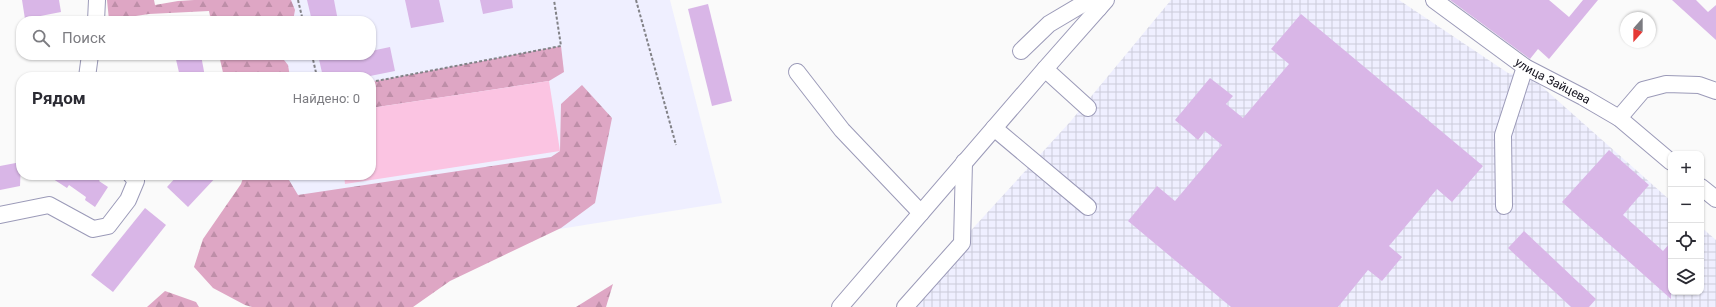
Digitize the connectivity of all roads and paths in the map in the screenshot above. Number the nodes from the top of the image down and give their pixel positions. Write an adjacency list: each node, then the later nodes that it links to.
1 (97, 0): 7 (street)
2 (298, 0): 8 (path)
3 (554, 0): 17 (path)
4 (636, 0): 22 (path)
5 (1434, 0): 12 (street, улица Зайцева)
6 (1102, 4): 9 (street); 13 (street)
7 (96, 16)
8 (302, 16)
9 (1020, 51)
10 (89, 60): 14 (street)
11 (313, 60): 15 (path)
12 (1525, 67): 20 (street, улица Зайцева); 28 (street)
13 (1045, 69): 19 (street); 21 (street)
14 (88, 72)
15 (316, 72)
16 (797, 72): 30 (street)
17 (376, 81)
18 (1716, 91): 20 (street)
19 (1088, 108)
20 (1619, 118): 23 (street, улица Зайцева)
21 (994, 128): 24 (street); 29 (street)
22 (676, 145)
23 (1668, 159)
24 (964, 162): 30 (street); 33 (street)
25 (135, 180): 31 (street)
26 (1704, 189): 27 (street)
27 (1716, 199)
28 (1504, 206)
29 (1088, 207)
30 (921, 213): 32 (street)
31 (0, 215)
32 (840, 307)
33 (905, 307)

